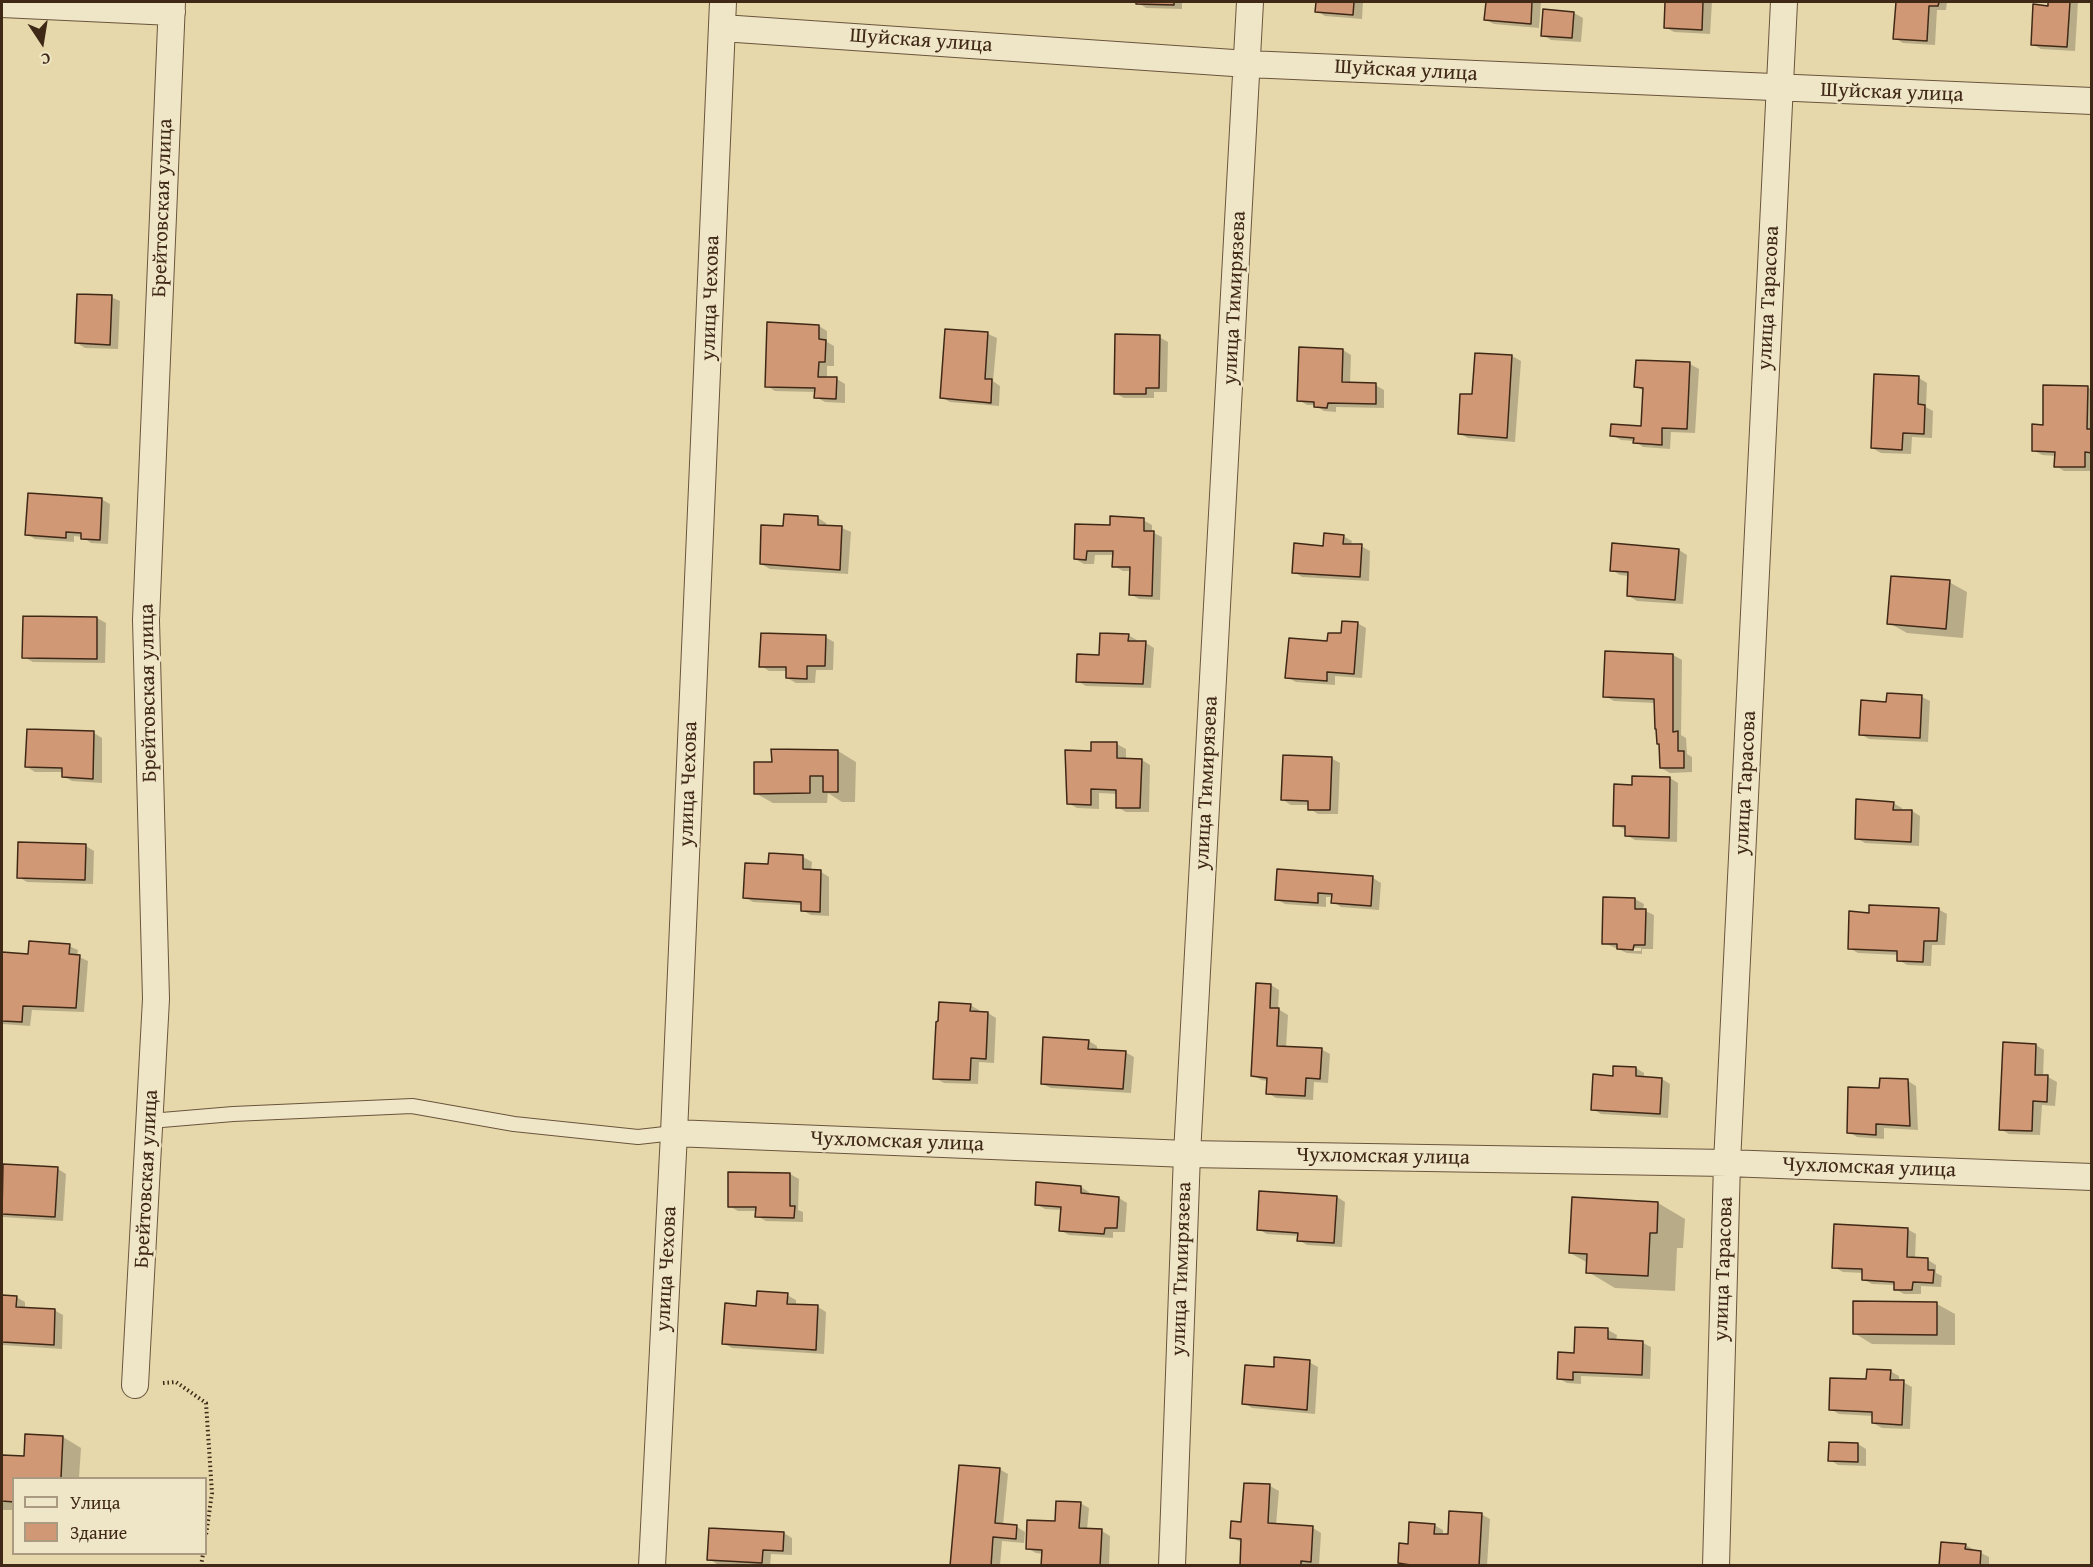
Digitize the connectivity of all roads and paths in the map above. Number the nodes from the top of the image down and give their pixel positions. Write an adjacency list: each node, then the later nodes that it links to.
1 (723, 2): 6 (street, улица Чехова)
2 (1250, 2): 7 (street, улица Тимирязева)
3 (1784, 2): 8 (street, улица Тарасова)
4 (2, 4): 5 (street)
5 (172, 7): 10 (street, Брейтовская улица)
6 (722, 28): 7 (street, Шуйская улица); 11 (street, улица Чехова)
7 (1248, 64): 8 (street, Шуйская улица); 12 (street, улица Тимирязева)
8 (1780, 88): 9 (street, Шуйская улица); 13 (street, улица Тарасова)
9 (2091, 101)
10 (150, 1121): 11 (lane); 15 (street, Брейтовская улица)
11 (674, 1132): 12 (street, Чухломская улица); 17 (street, улица Чехова)
12 (1186, 1154): 13 (street, Чухломская улица); 18 (street, улица Тимирязева)
13 (1727, 1162): 14 (street, Чухломская улица); 19 (street, улица Тарасова)
14 (2091, 1177)
15 (135, 1385): 16 (path)
16 (207, 1528)
17 (652, 1566)
18 (1172, 1566)
19 (1716, 1566)

